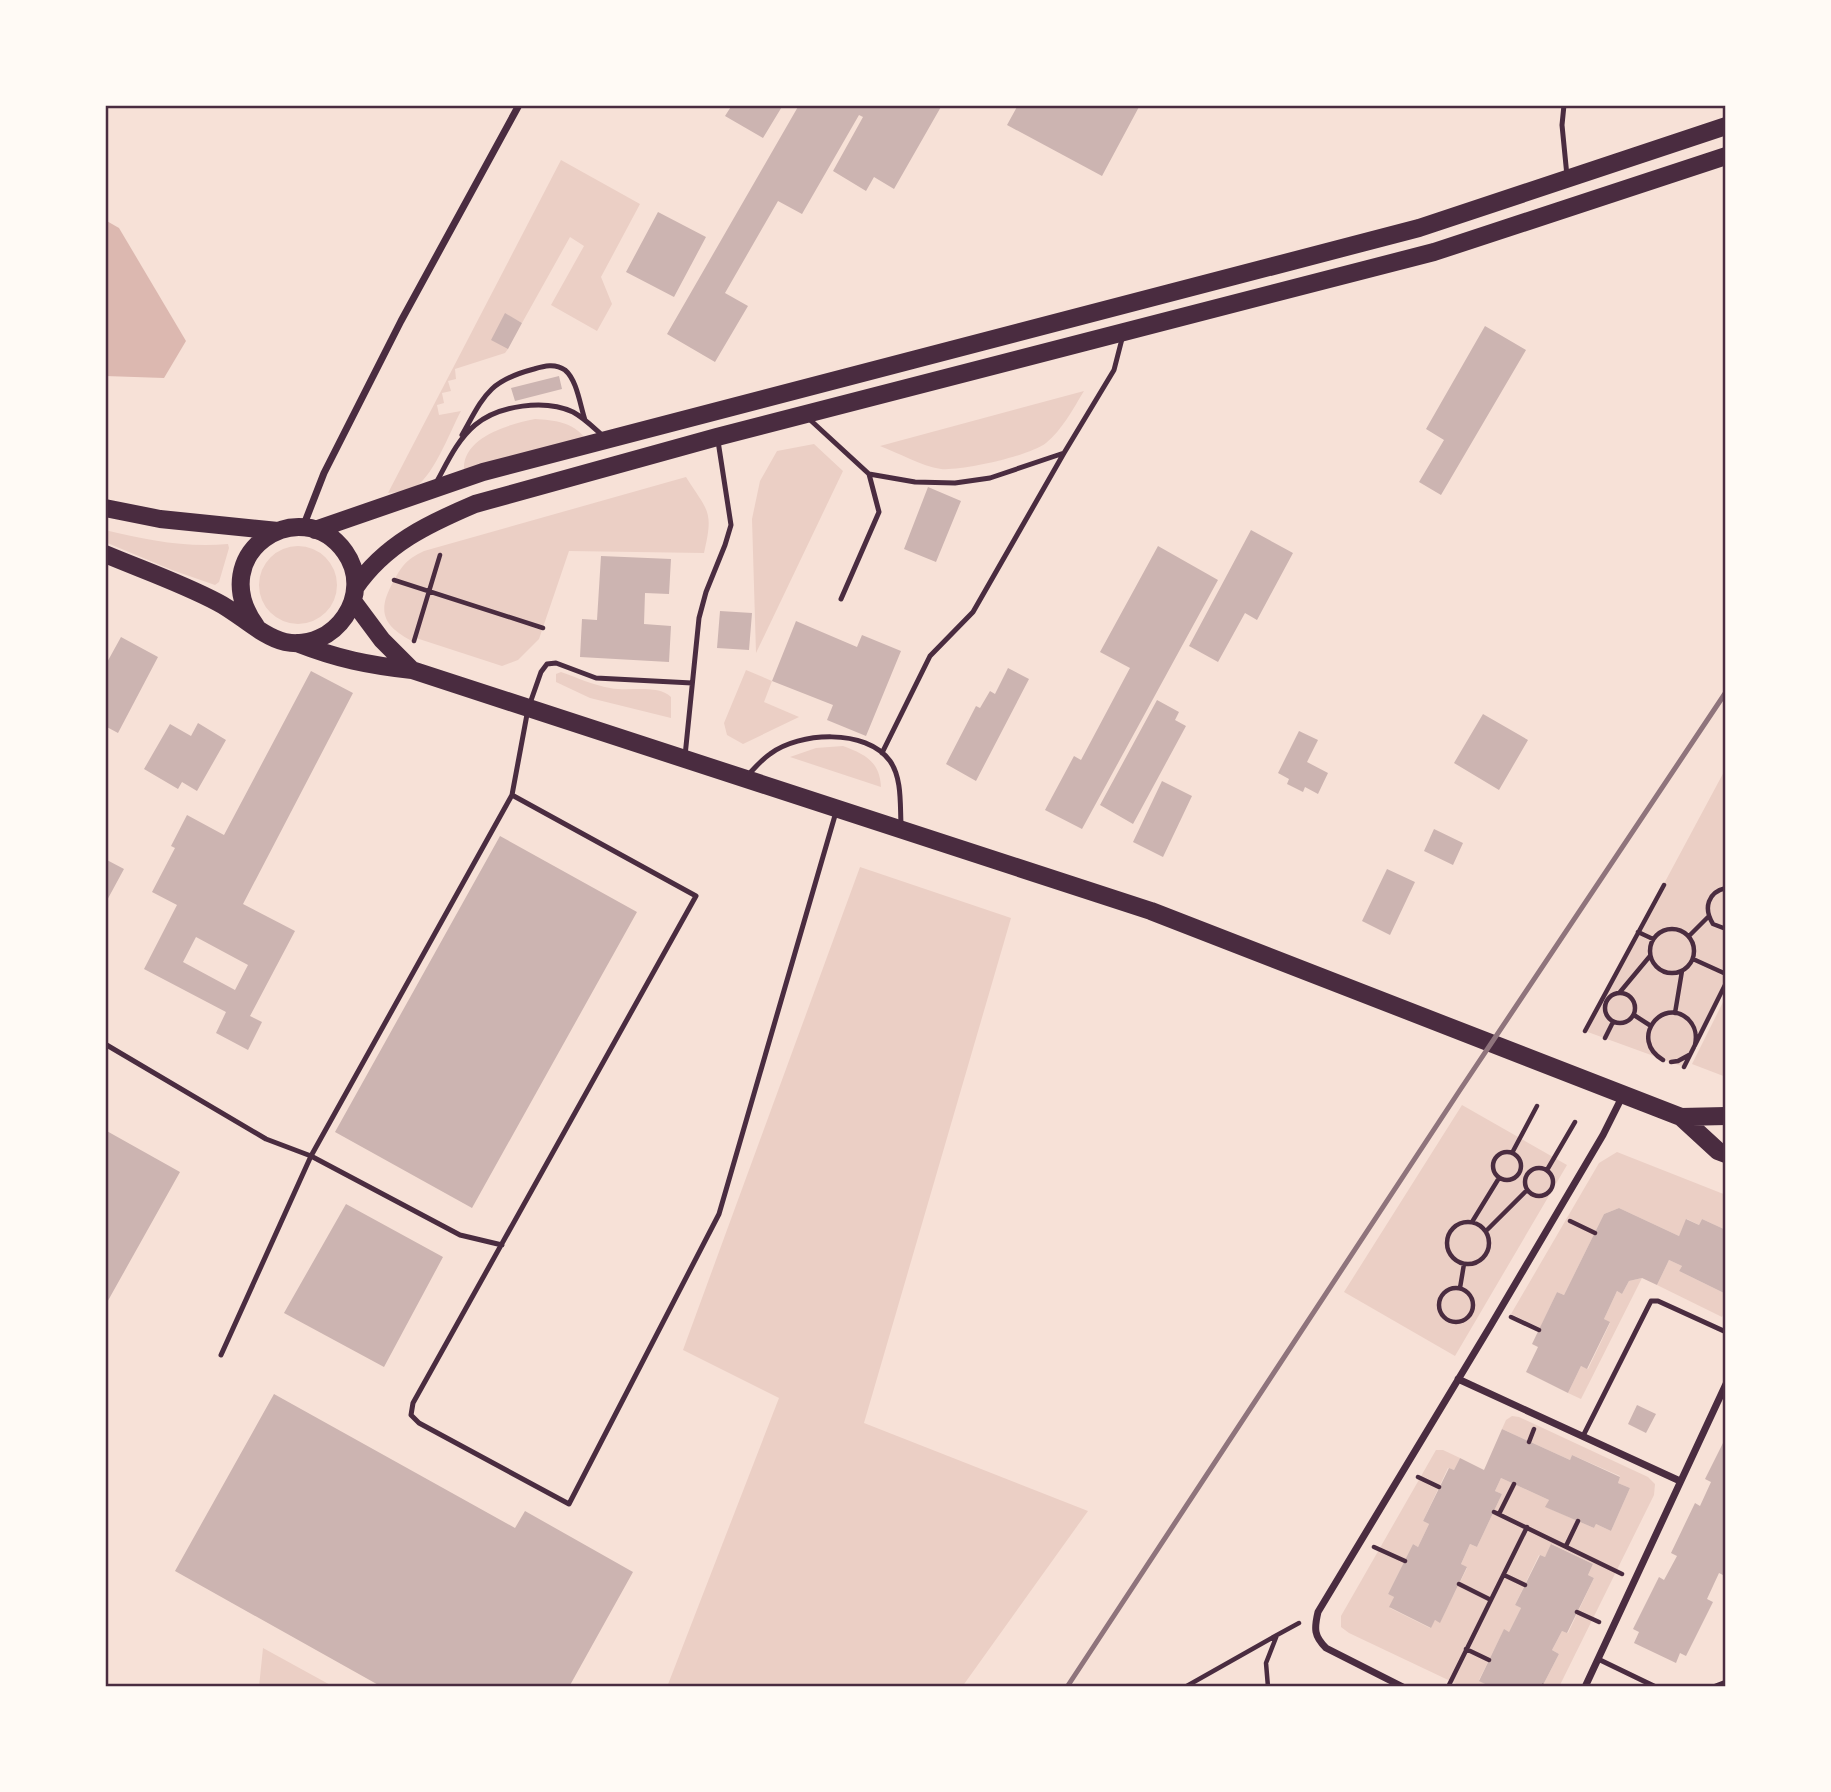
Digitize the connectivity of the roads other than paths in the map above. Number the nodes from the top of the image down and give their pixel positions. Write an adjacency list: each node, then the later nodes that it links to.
1 (519, 105): 16 (street)
2 (1564, 105): 5 (lane)
3 (1726, 126): 5 (main road)
4 (1726, 156): 6 (main road)
5 (1567, 179): 10 (main road)
6 (1123, 334): 7 (main road); 12 (lane)
7 (805, 414): 9 (main road); 13 (lane)
8 (585, 420): 10 (lane); 11 (lane); 11 (lane)
9 (717, 437): 19 (main road); 24 (lane)
10 (607, 440): 14 (main road)
11 (457, 445): 14 (lane)
12 (1065, 453): 13 (lane); 26 (lane)
13 (869, 474): 20 (lane)
14 (434, 488): 16 (main road)
15 (105, 508): 17 (main road)
16 (309, 529): 17 (main road); 19 (main road)
17 (278, 531): 21 (main road)
18 (105, 554): 21 (main road)
19 (354, 594): 22 (main road); 23 (main road)
20 (841, 599)
21 (256, 626): 22 (main road)
22 (297, 643): 23 (main road)
23 (412, 670): 25 (main road)
24 (692, 683): 25 (lane); 27 (lane)
25 (528, 709): 27 (main road); 29 (lane)
26 (883, 753): 28 (lane); 31 (lane)
27 (685, 759): 28 (main road)
28 (745, 778): 30 (main road)
29 (512, 795): 37 (lane); 38 (lane)
30 (837, 808): 31 (main road); 38 (lane)
31 (901, 831): 33 (main road)
32 (105, 1044): 37 (lane)
33 (1623, 1095): 35 (main road); 41 (street)
34 (1726, 1116): 35 (main road)
35 (1681, 1117): 36 (main road)
36 (1726, 1154)
37 (311, 1156): 38 (lane); 40 (lane)
38 (502, 1245)
39 (1726, 1332): 43 (lane)
40 (221, 1355)
41 (1458, 1379): 43 (street); 47 (street)
42 (1726, 1384): 44 (street)
43 (1583, 1436): 44 (street)
44 (1680, 1481): 45 (street)
45 (1598, 1659): 48 (street); 49 (lane)
46 (1726, 1682): 50 (lane)
47 (1403, 1687)
48 (1585, 1687)
49 (1656, 1687)
50 (1713, 1687)

